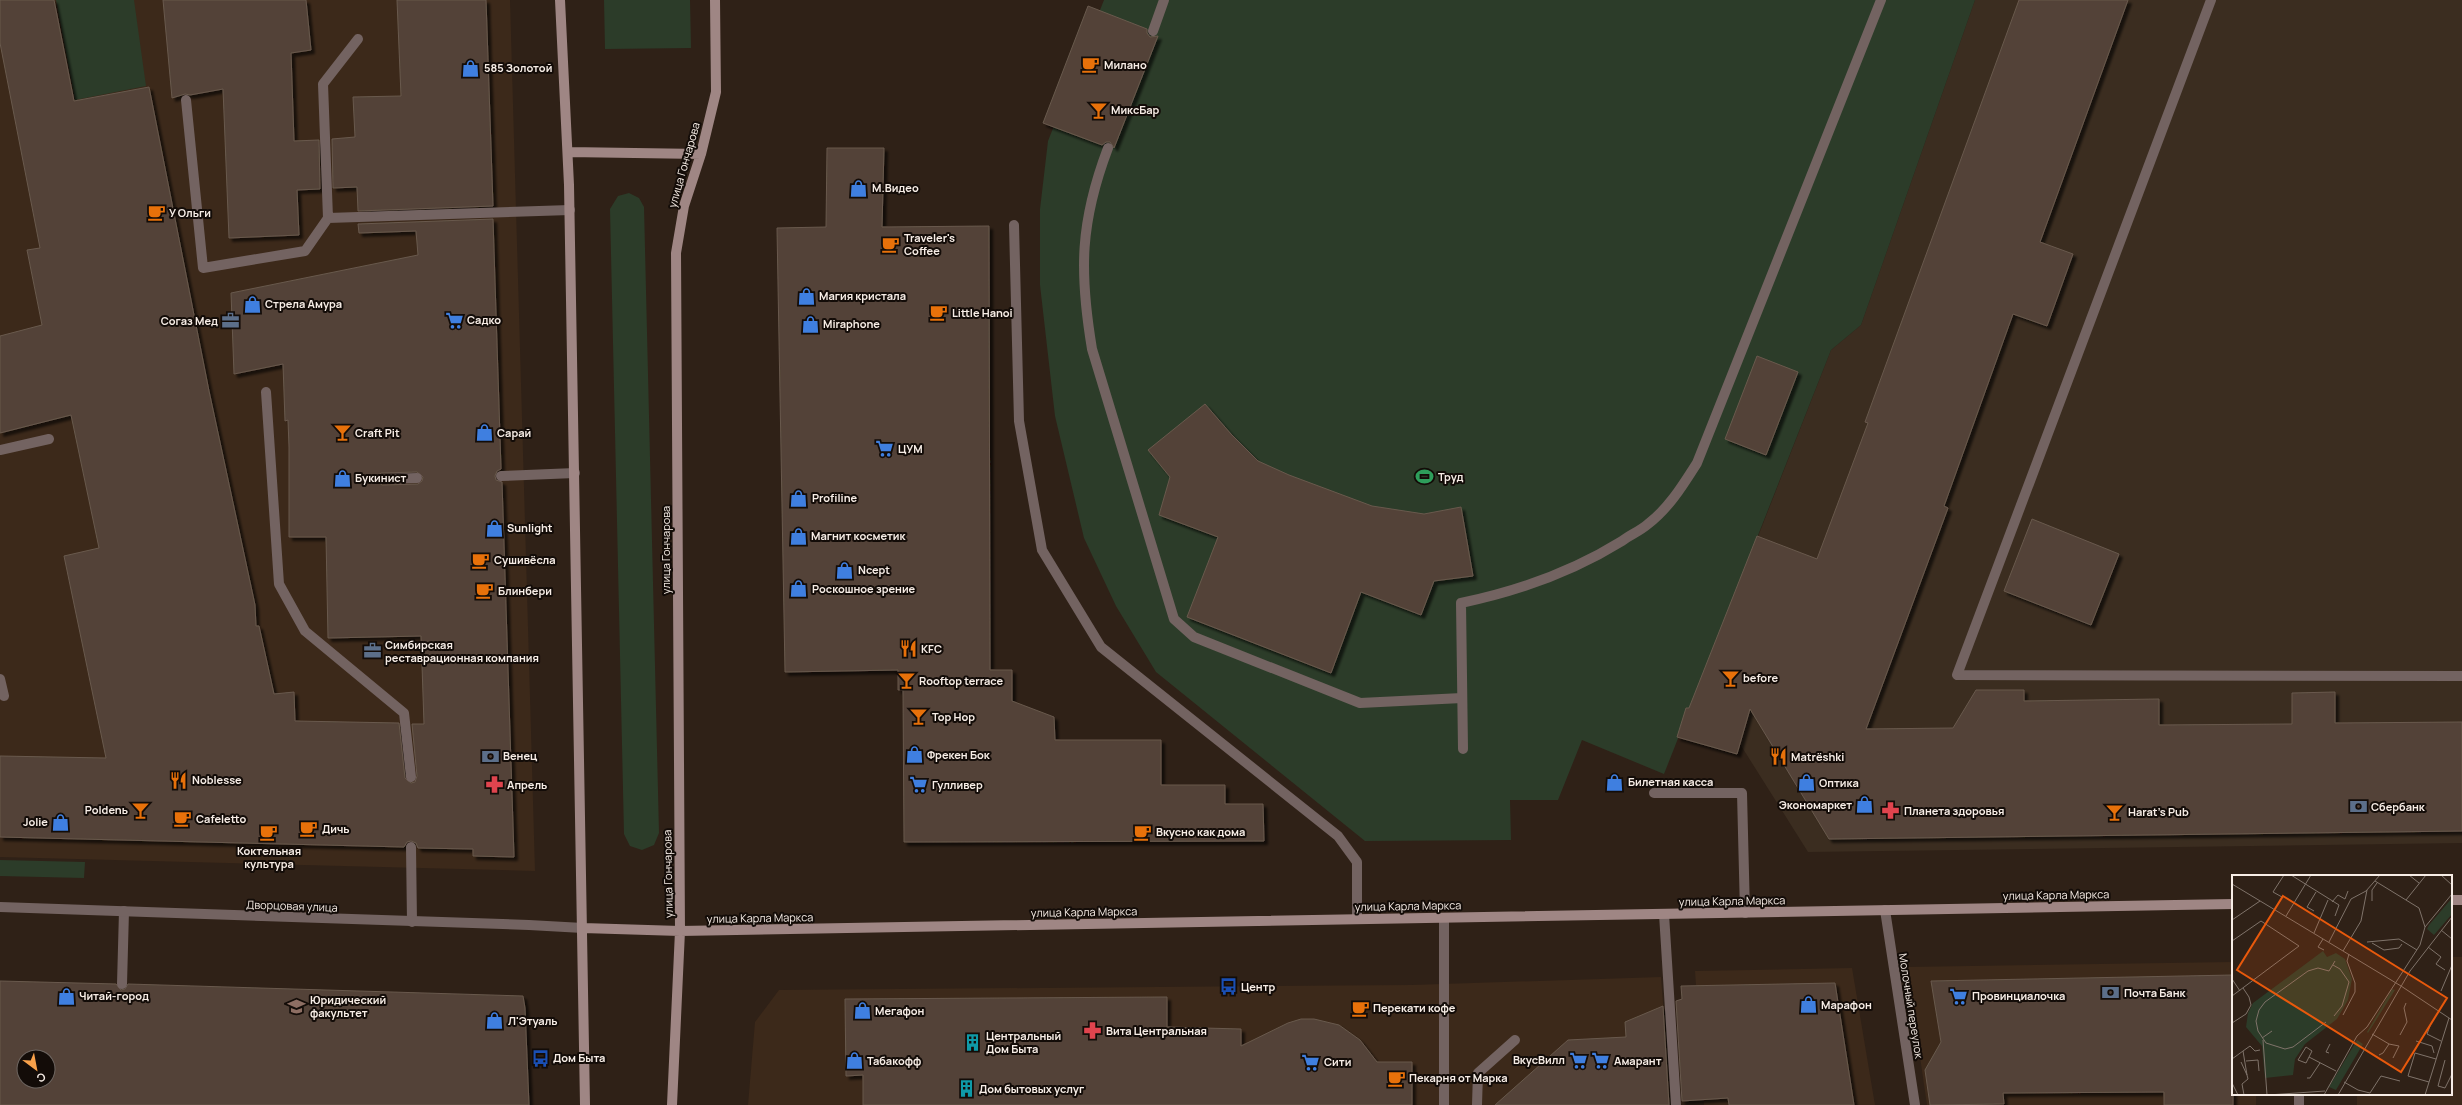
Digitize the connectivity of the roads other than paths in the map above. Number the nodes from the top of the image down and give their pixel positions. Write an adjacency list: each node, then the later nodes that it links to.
1 (560, 0): 10 (main road)
2 (715, 0): 11 (main road, улица Гончарова)
3 (1164, 0): 6 (street)
4 (1882, 0): 25 (street)
5 (2211, 0): 22 (street)
6 (1152, 31)
7 (358, 39): 13 (street)
8 (186, 100): 13 (street)
9 (1108, 148): 25 (street)
10 (568, 152): 11 (main road); 12 (main road)
11 (701, 154): 40 (main road, улица Гончарова)
12 (570, 210): 13 (street); 18 (main road)
13 (328, 218)
14 (1014, 225): 37 (street)
15 (266, 392): 27 (street)
16 (49, 439): 17 (street)
17 (0, 450)
18 (575, 473): 19 (street); 39 (main road)
19 (502, 476)
20 (417, 478): 21 (street)
21 (382, 479)
22 (2462, 676)
23 (0, 679): 24 (street)
24 (4, 696)
25 (1462, 698): 26 (street)
26 (1463, 749)
27 (411, 776)
28 (1654, 792): 34 (street)
29 (411, 848): 38 (street)
30 (2232, 904): 32 (main road, улица Карла Маркса)
31 (0, 907): 33 (street, Дворцовая улица)
32 (1884, 910): 34 (main road, улица Карла Маркса); 48 (street, Молочный переулок)
33 (124, 911): 38 (street, Дворцовая улица); 41 (street)
34 (1745, 912): 35 (main road, улица Карла Маркса)
35 (1664, 914): 36 (main road, улица Карла Маркса); 47 (street)
36 (1444, 918): 37 (main road, улица Карла Маркса); 45 (street)
37 (1357, 919): 40 (main road, улица Карла Маркса)
38 (412, 922): 39 (street, Дворцовая улица)
39 (583, 928): 40 (main road, улица Карла Маркса); 43 (main road)
40 (680, 931): 44 (main road, улица Гончарова)
41 (122, 984)
42 (1515, 1040): 46 (street)
43 (585, 1105)
44 (672, 1105)
45 (1444, 1105)
46 (1477, 1105)
47 (1676, 1105)
48 (1914, 1105)

